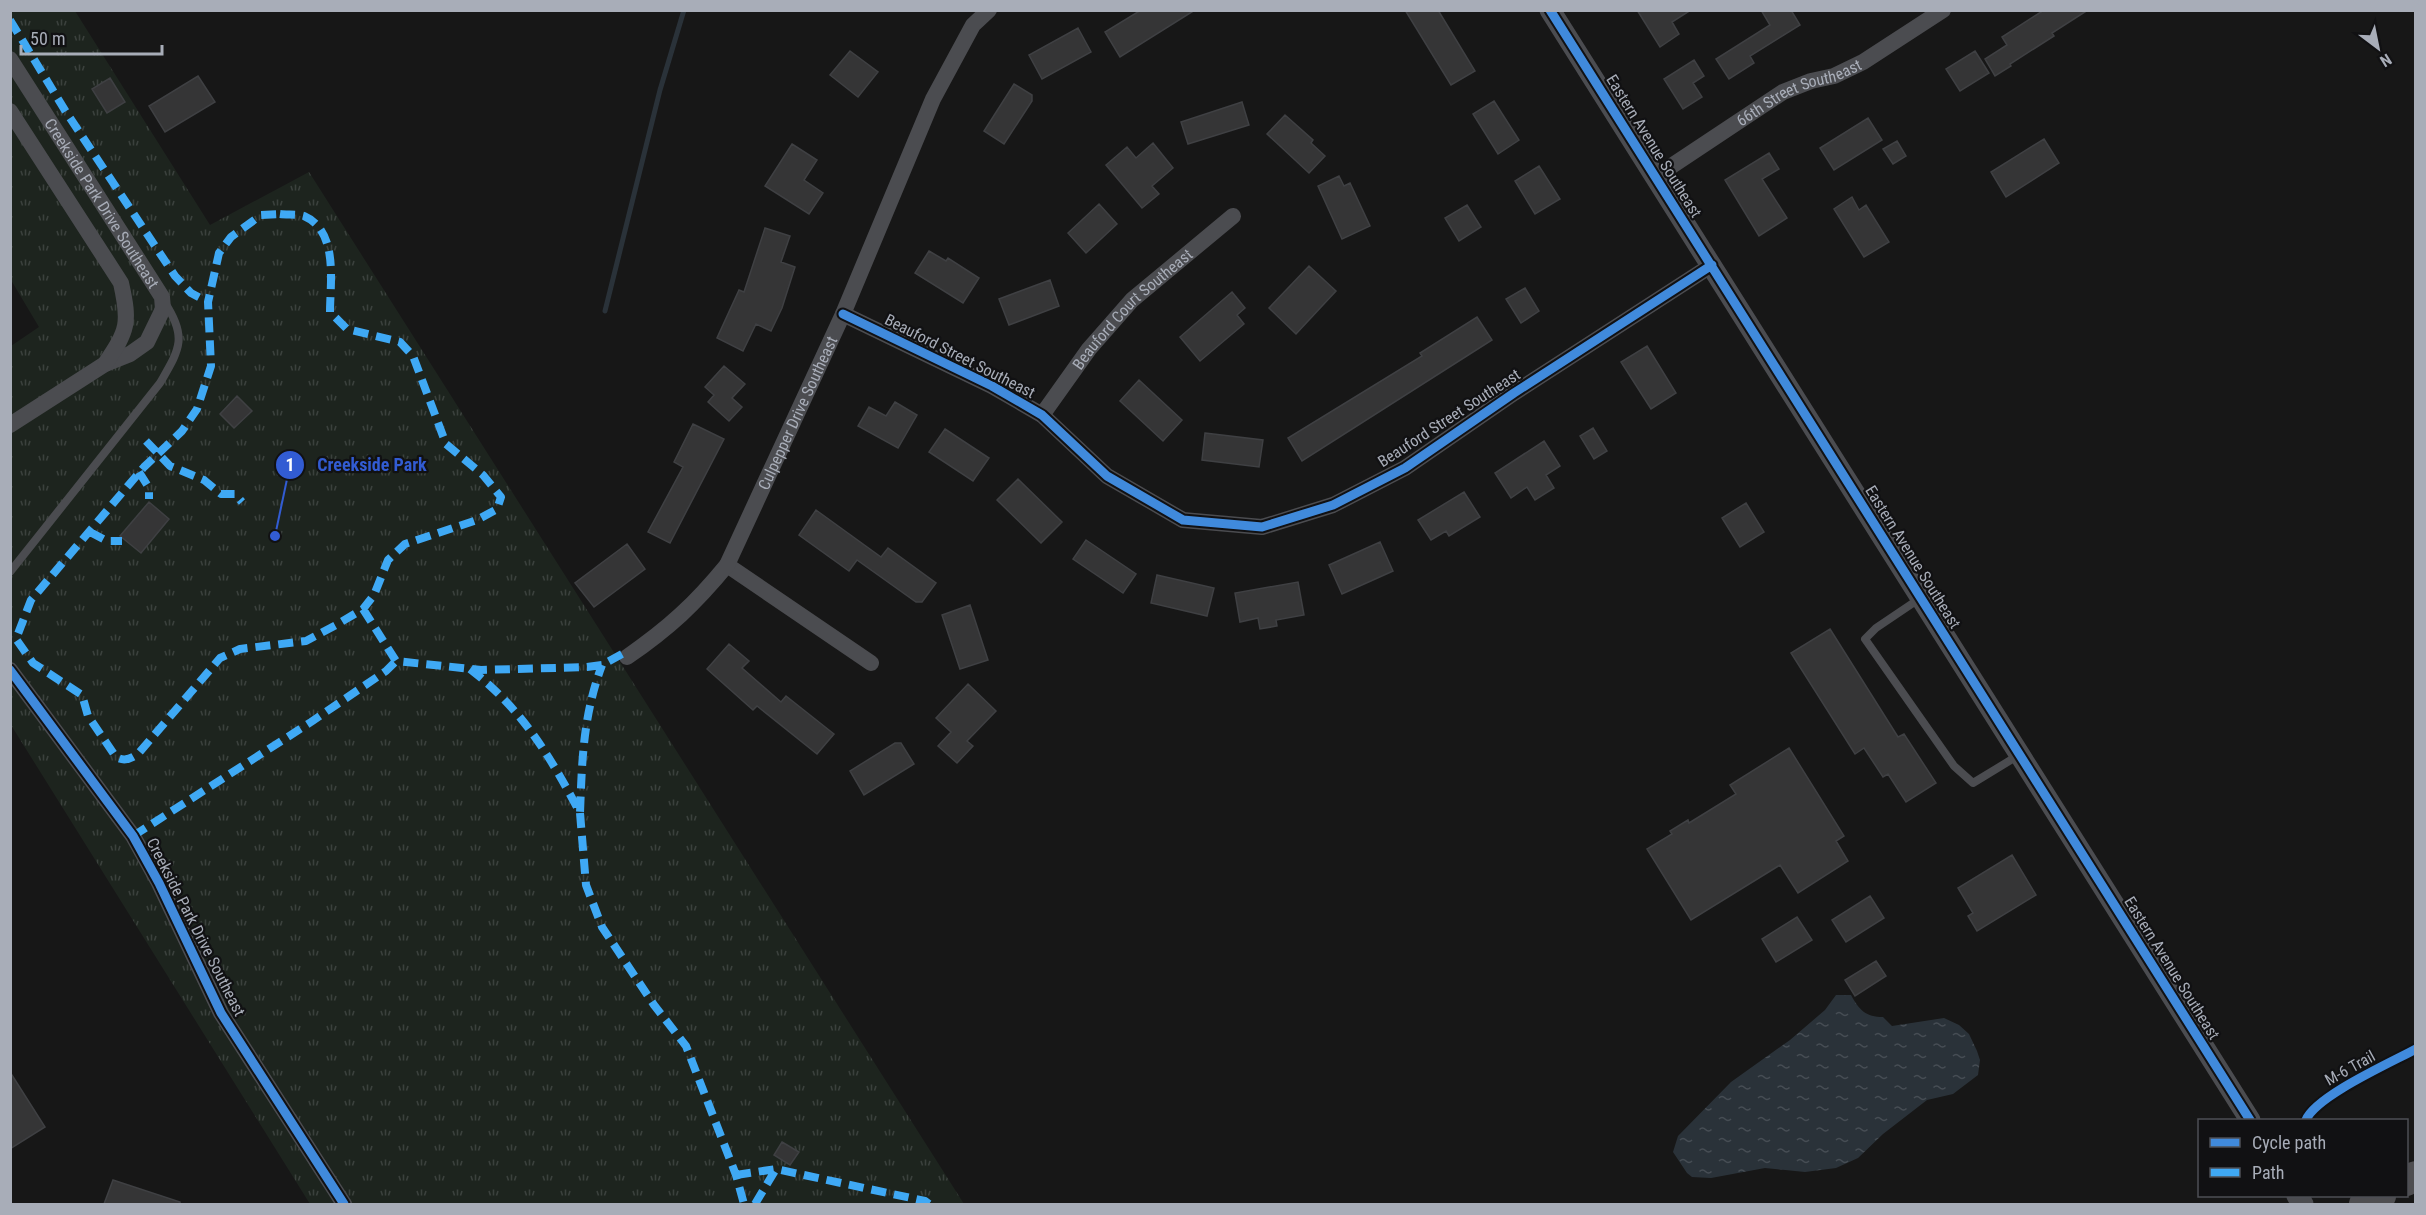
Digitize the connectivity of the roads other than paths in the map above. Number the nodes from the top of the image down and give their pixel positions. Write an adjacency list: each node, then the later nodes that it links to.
1 (989, 10): 10 (street, Culpepper Drive Southeast)
2 (1550, 10): 6 (street, Eastern Avenue Southeast)
3 (1943, 10): 6 (street, 66th Street Southeast)
4 (10, 59): 9 (street, Creekside Park Drive Southeast)
5 (10, 111): 11 (street, Creekside Park Drive Southeast)
6 (1655, 177): 8 (street, Eastern Avenue Southeast)
7 (1233, 216): 12 (street, Beauford Court Southeast)
8 (1712, 265): 12 (street, Beauford Street Southeast); 16 (street, Eastern Avenue Southeast)
9 (162, 297): 11 (street, Creekside Park Drive Southeast); 15 (lane)
10 (843, 314): 12 (street, Beauford Street Southeast); 14 (street, Culpepper Drive Southeast)
11 (105, 364): 13 (street, Creekside Park Drive Southeast)
12 (1042, 415)
13 (10, 425)
14 (727, 565): 17 (street, Culpepper Drive Southeast); 18 (street)
15 (10, 572)
16 (1921, 598): 20 (street, Eastern Avenue Southeast); 20 (lane)
17 (627, 657)
18 (871, 663)
19 (10, 670): 23 (street, Creekside Park Drive Southeast)
20 (2019, 755): 21 (street, Eastern Avenue Southeast)
21 (2249, 1119)
22 (2379, 1197): 24 (highway)
23 (344, 1204)
24 (2364, 1204)

